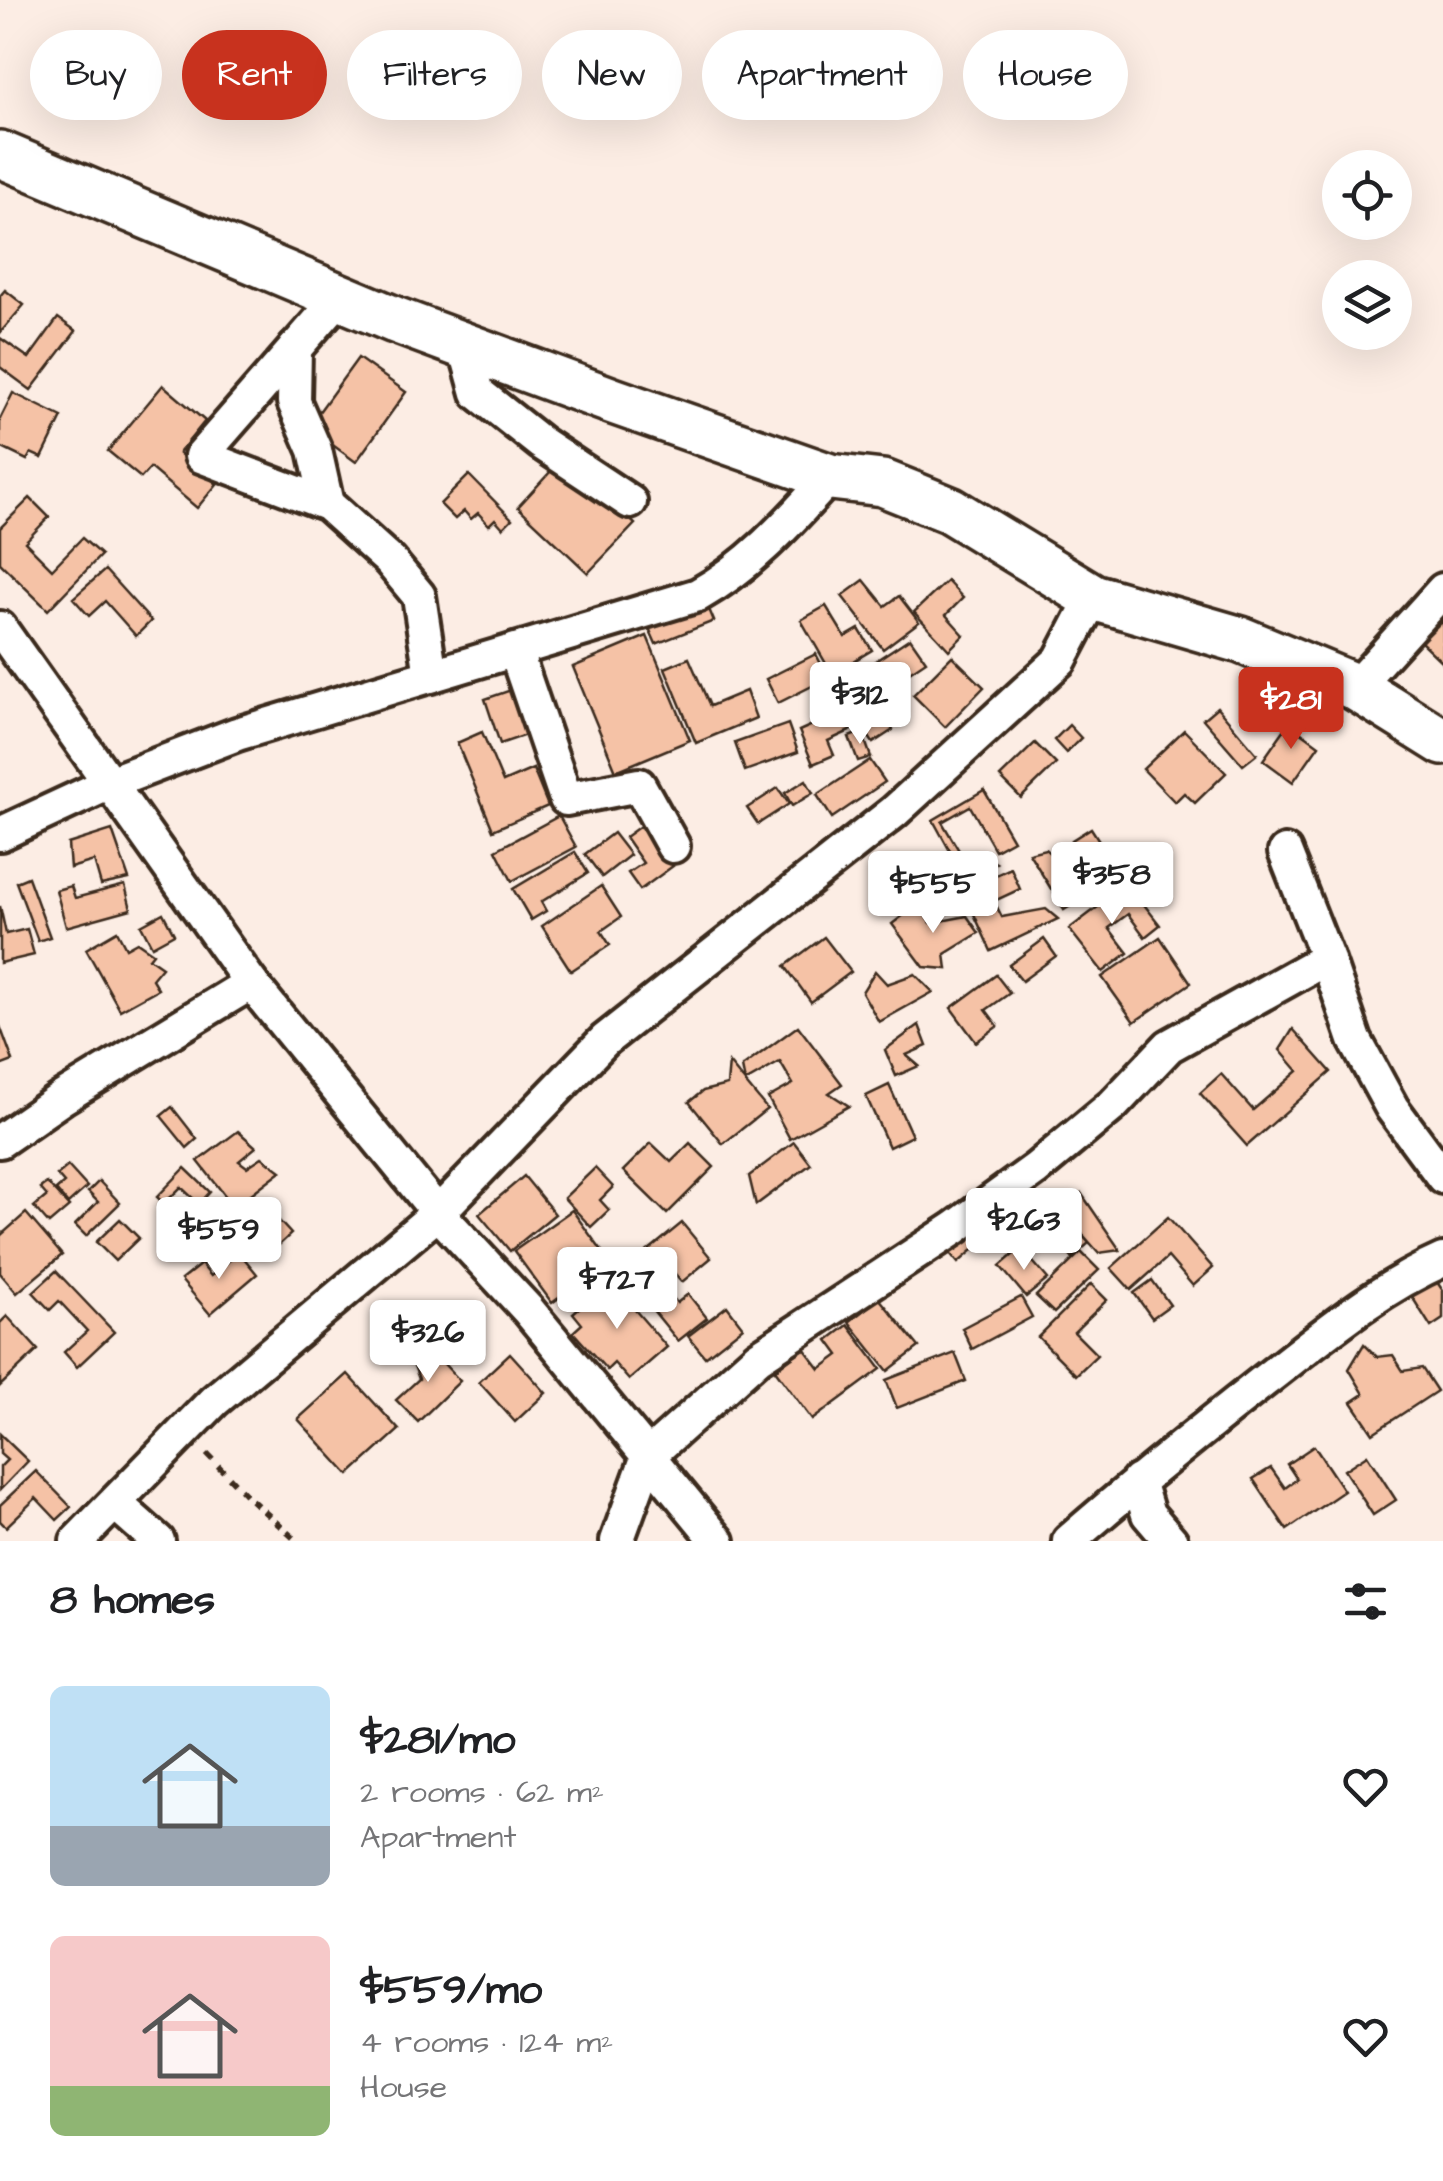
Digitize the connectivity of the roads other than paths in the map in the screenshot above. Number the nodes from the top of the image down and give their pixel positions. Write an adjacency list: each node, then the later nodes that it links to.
1 (0, 154): 2 (street)
2 (340, 297): 3 (street); 4 (street)
3 (465, 346): 5 (street); 6 (street)
4 (295, 348): 7 (street); 7 (street)
5 (830, 476): 9 (street); 11 (street)
6 (630, 502)
7 (326, 504): 12 (street)
8 (1443, 590): 13 (street)
9 (1092, 597): 13 (street); 23 (street)
10 (0, 628): 15 (street)
11 (515, 650): 12 (street); 17 (street)
12 (432, 676): 15 (street)
13 (1355, 686): 14 (street)
14 (1443, 742)
15 (112, 782): 16 (street); 20 (street)
16 (0, 834)
17 (673, 846)
18 (1286, 852): 19 (street)
19 (1328, 958): 22 (street); 25 (street)
20 (252, 982): 21 (street); 23 (street)
21 (0, 1141)
22 (1443, 1178)
23 (438, 1213): 25 (street); 27 (street)
24 (1443, 1260): 26 (street)
25 (648, 1456): 30 (street); 31 (street)
26 (1138, 1481): 32 (street); 33 (street)
27 (115, 1503): 28 (street); 29 (street)
28 (78, 1541)
29 (158, 1541)
30 (617, 1541)
31 (718, 1541)
32 (1070, 1541)
33 (1172, 1541)

